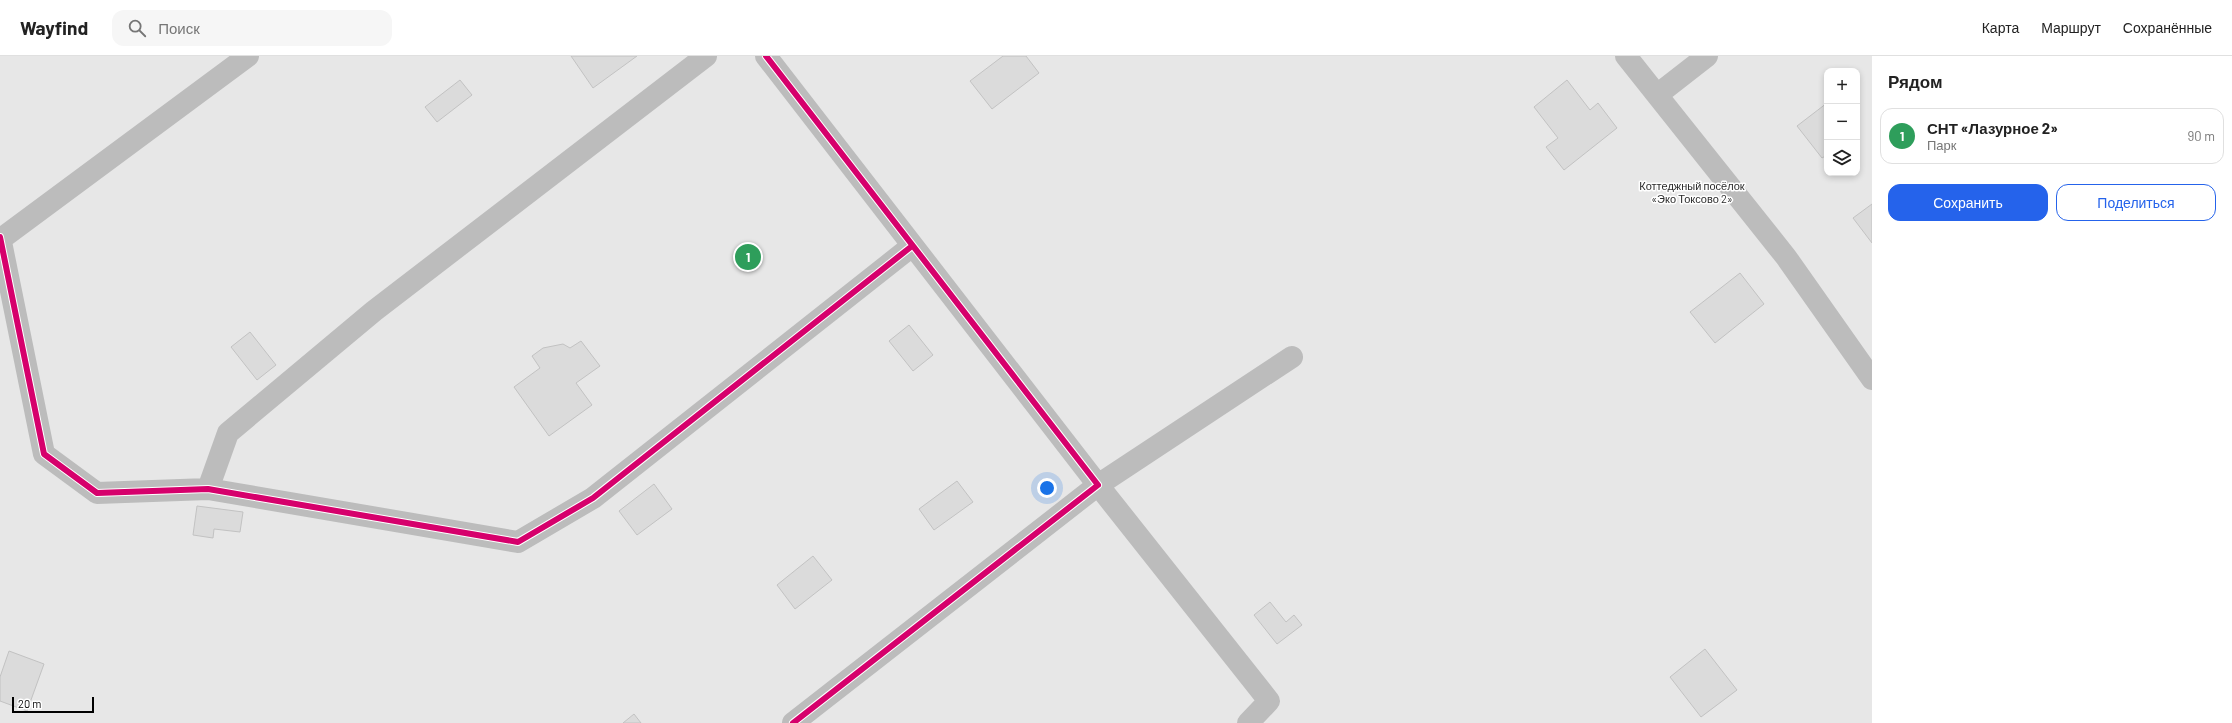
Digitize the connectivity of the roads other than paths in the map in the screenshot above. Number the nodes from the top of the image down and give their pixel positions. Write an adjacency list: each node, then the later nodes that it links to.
1 (248, 56): 7 (street)
2 (706, 56): 12 (street)
3 (766, 56): 8 (street)
4 (1626, 56): 6 (street)
5 (1707, 56): 6 (street)
6 (1657, 95): 10 (street)
7 (0, 238): 12 (street)
8 (912, 246): 11 (street); 12 (street)
9 (1292, 357): 11 (street)
10 (1872, 379)
11 (1098, 485): 13 (street); 14 (street)
12 (208, 489)
13 (793, 723)
14 (1248, 723)

